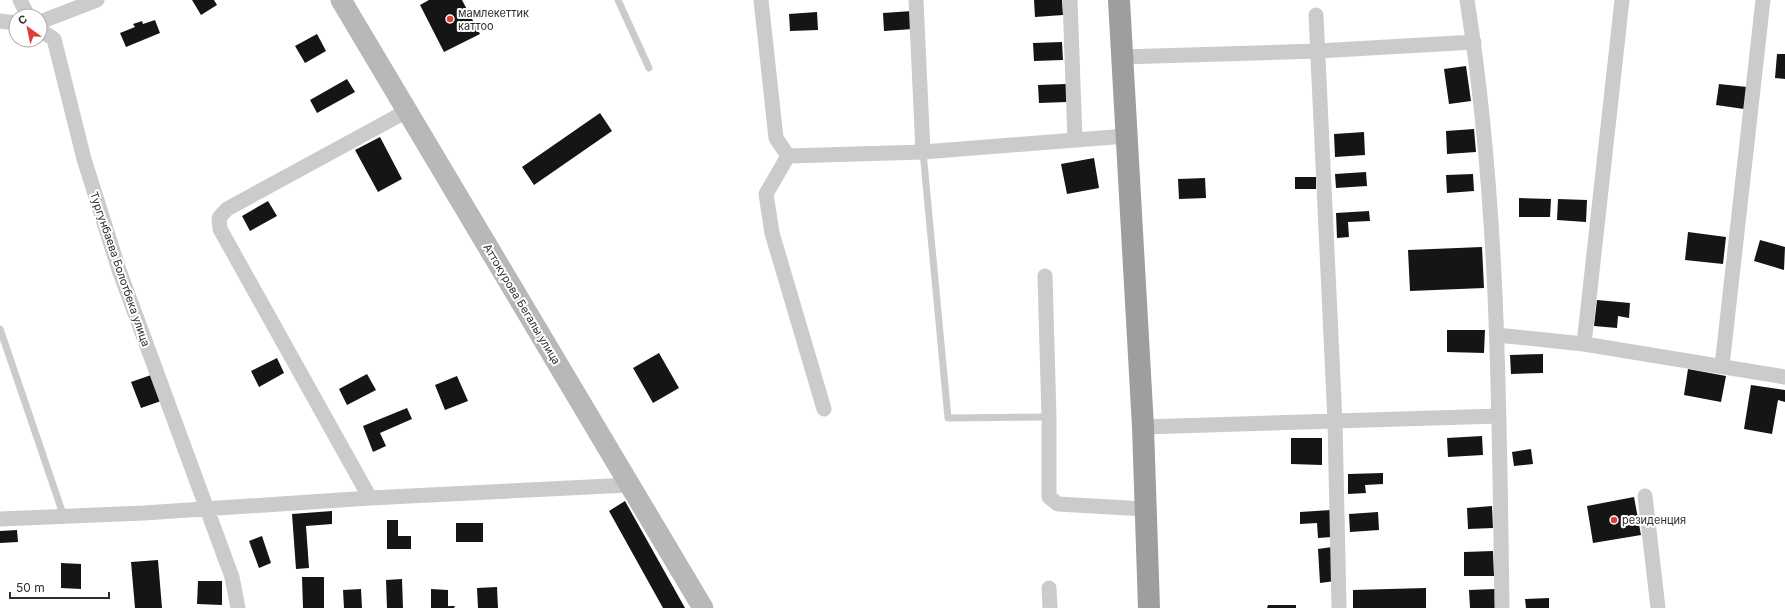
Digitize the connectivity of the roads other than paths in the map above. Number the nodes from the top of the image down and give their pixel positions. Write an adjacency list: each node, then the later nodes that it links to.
1 (97, 0): 12 (street)
2 (341, 0): 18 (main road, Аттокурова Бегалы улица)
3 (618, 0): 17 (lane)
4 (761, 0): 22 (street)
5 (916, 0): 21 (street)
6 (1070, 0): 20 (street)
7 (1119, 0): 16 (highway)
8 (1467, 0): 14 (street)
9 (1622, 0): 26 (street)
10 (1763, 0): 27 (street)
11 (1316, 15): 15 (street)
12 (48, 19)
13 (48, 35): 38 (street, Тургунбаева Болотбека улица)
14 (1474, 42): 15 (street); 25 (street)
15 (1318, 51): 16 (street); 32 (street)
16 (1121, 57): 19 (highway)
17 (649, 68)
18 (407, 111): 34 (main road, Аттокурова Бегалы улица); 36 (street)
19 (1126, 136): 20 (street); 33 (highway)
20 (1075, 140): 21 (street)
21 (924, 152): 22 (street); 31 (lane)
22 (788, 156): 29 (street)
23 (1045, 276): 31 (street)
24 (0, 329): 39 (lane)
25 (1497, 335): 26 (street); 30 (street)
26 (1584, 344): 27 (street)
27 (1722, 366): 28 (street)
28 (1785, 377)
29 (824, 409)
30 (1499, 416): 32 (street); 47 (street)
31 (1049, 417): 37 (street)
32 (1335, 422): 33 (street); 46 (street)
33 (1143, 427): 37 (highway)
34 (629, 485): 36 (street); 43 (main road, Аттокурова Бегалы улица)
35 (1645, 496): 48 (street)
36 (370, 498): 38 (street)
37 (1145, 509): 45 (highway)
38 (207, 510): 39 (street); 42 (street, Тургунбаева Болотбека улица)
39 (64, 516): 40 (street)
40 (0, 519)
41 (1049, 588): 44 (street)
42 (238, 608)
43 (703, 608)
44 (1050, 608)
45 (1149, 608)
46 (1339, 608)
47 (1502, 608)
48 (1658, 608)

